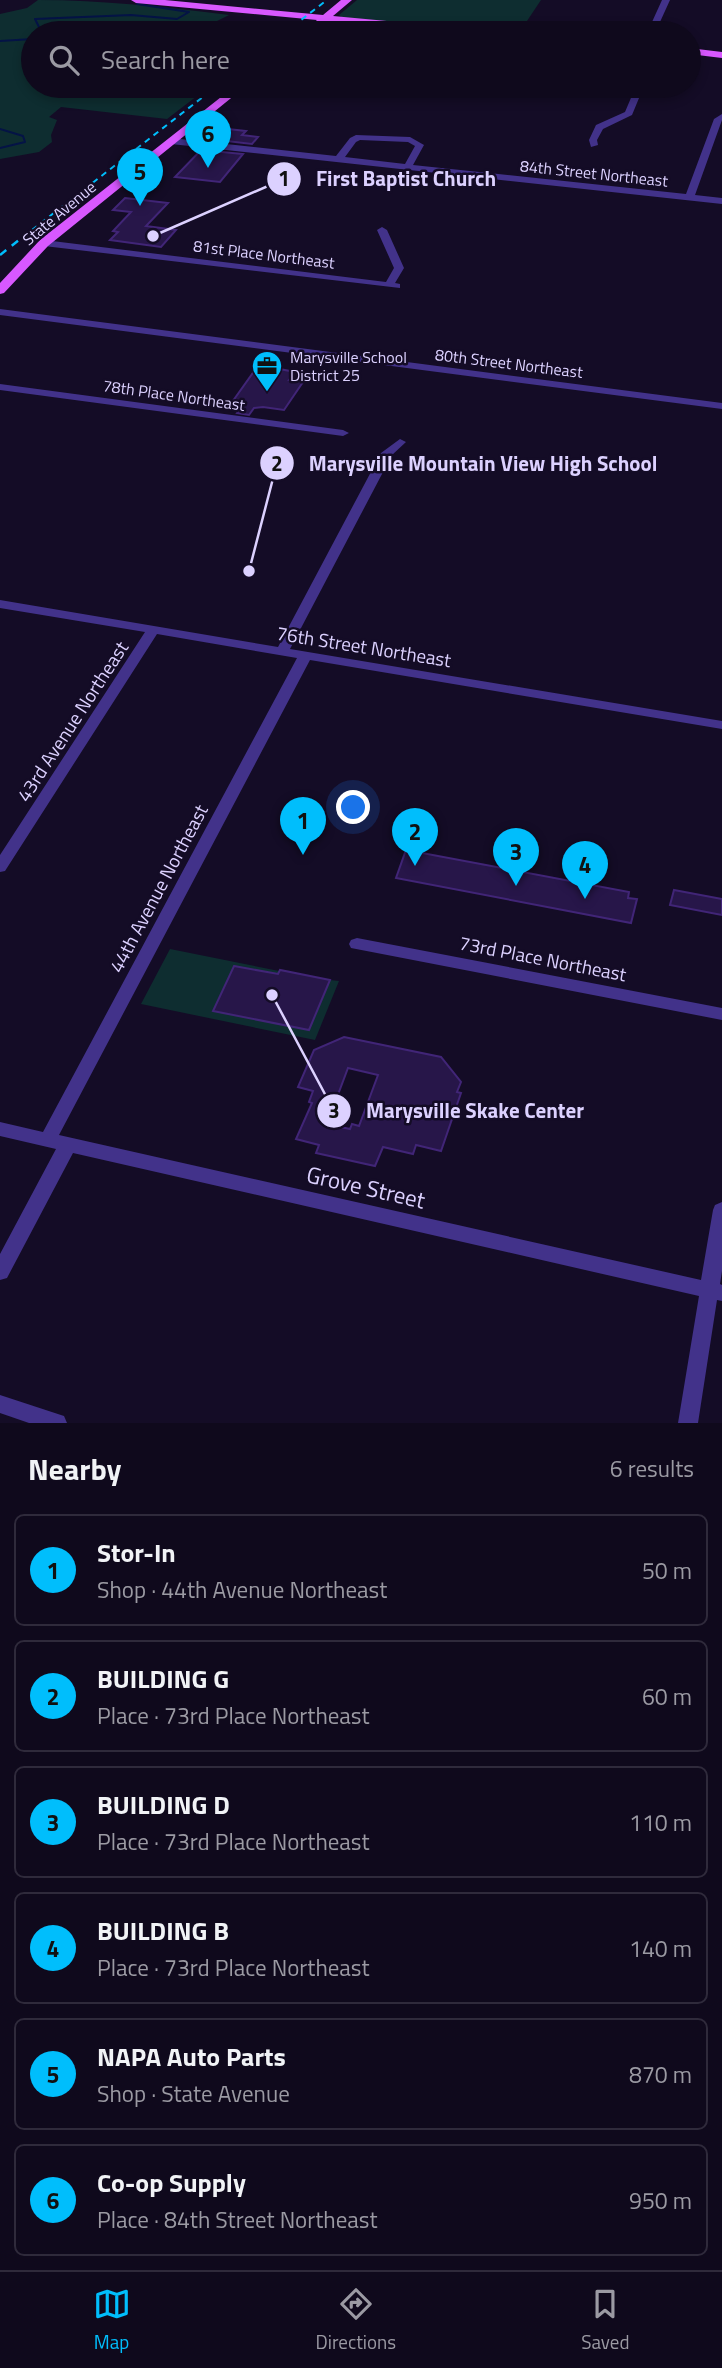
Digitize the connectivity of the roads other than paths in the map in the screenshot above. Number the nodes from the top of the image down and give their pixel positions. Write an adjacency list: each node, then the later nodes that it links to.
1 (136, 0): 4 (main road)
2 (347, 0): 4 (main road)
3 (666, 0): 7 (street)
4 (324, 19): 5 (main road); 6 (main road)
5 (321, 21)
6 (347, 21)
7 (656, 21)
8 (701, 52): 9 (main road)
9 (722, 55)
10 (226, 98): 13 (main road, State Avenue)
11 (635, 98): 14 (street)
12 (722, 117): 17 (street)
13 (171, 141): 15 (street, 84th Street Northeast); 20 (main road, State Avenue)
14 (594, 145)
15 (339, 159): 16 (street, 84th Street Northeast); 16 (street)
16 (407, 167): 17 (street, 84th Street Northeast)
17 (690, 197): 18 (street, 84th Street Northeast)
18 (722, 201)
19 (382, 230): 20 (street, 81st Place Northeast)
20 (44, 243): 21 (main road, State Avenue)
21 (0, 290)
22 (0, 313): 24 (street, 80th Street Northeast)
23 (0, 387): 25 (street, 78th Place Northeast)
24 (722, 406)
25 (343, 433)
26 (400, 442): 29 (street)
27 (0, 604): 28 (street, 76th Street Northeast)
28 (153, 630): 29 (street, 76th Street Northeast); 32 (street, 43rd Avenue Northeast)
29 (282, 652): 30 (street, 76th Street Northeast)
30 (305, 656): 31 (street, 76th Street Northeast); 36 (street, 44th Avenue Northeast)
31 (722, 725)
32 (0, 867)
33 (357, 944): 34 (street, 73rd Place Northeast)
34 (722, 1014)
35 (0, 1129): 36 (street, Grove Street)
36 (48, 1140): 37 (street, Grove Street)
37 (68, 1144): 39 (street); 40 (street, Grove Street)
38 (722, 1210): 40 (street)
39 (0, 1272)
40 (716, 1292): 43 (street)
41 (0, 1404): 42 (street)
42 (57, 1423)
43 (688, 1423)

